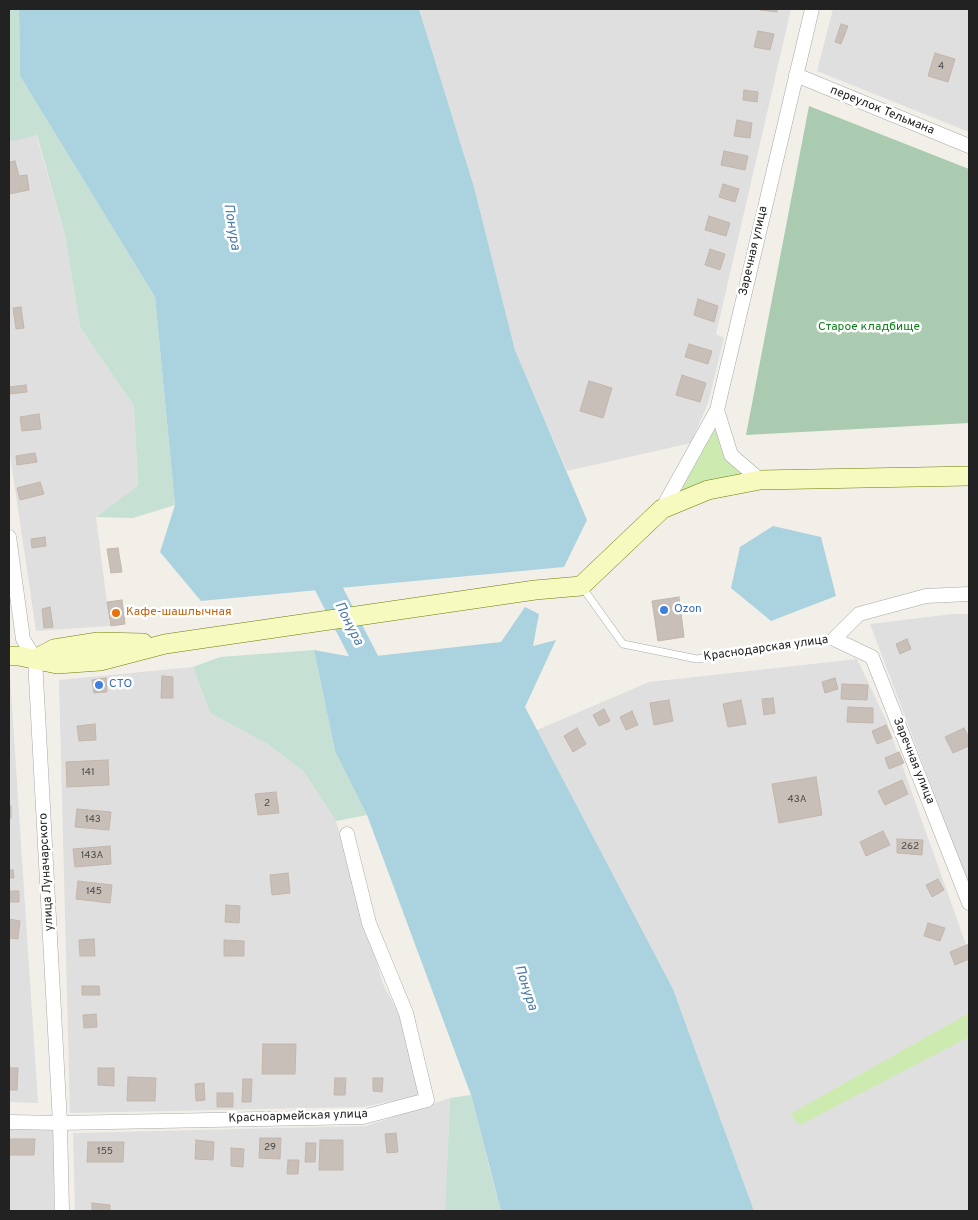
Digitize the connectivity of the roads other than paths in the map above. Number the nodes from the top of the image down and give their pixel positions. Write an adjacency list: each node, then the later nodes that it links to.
1 (812, 9): 2 (street, Заречная улица)
2 (796, 75): 3 (street, переулок Тельмана); 4 (street, Заречная улица)
3 (969, 146)
4 (717, 410): 6 (street); 7 (street)
5 (969, 476): 6 (street)
6 (760, 480): 7 (street)
7 (662, 509): 9 (street)
8 (9, 537): 13 (street, улица Луначарского)
9 (582, 586): 11 (lane, Краснодарская улица); 13 (street)
10 (969, 594): 11 (street, Краснодарская улица)
11 (834, 639): 15 (street, Заречная улица)
12 (9, 656): 13 (street)
13 (35, 659): 17 (street, улица Луначарского)
14 (347, 834): 17 (street, Красноармейская улица)
15 (969, 903)
16 (9, 1122): 17 (street, Красноармейская улица)
17 (60, 1123): 18 (street, улица Луначарского)
18 (62, 1211)

